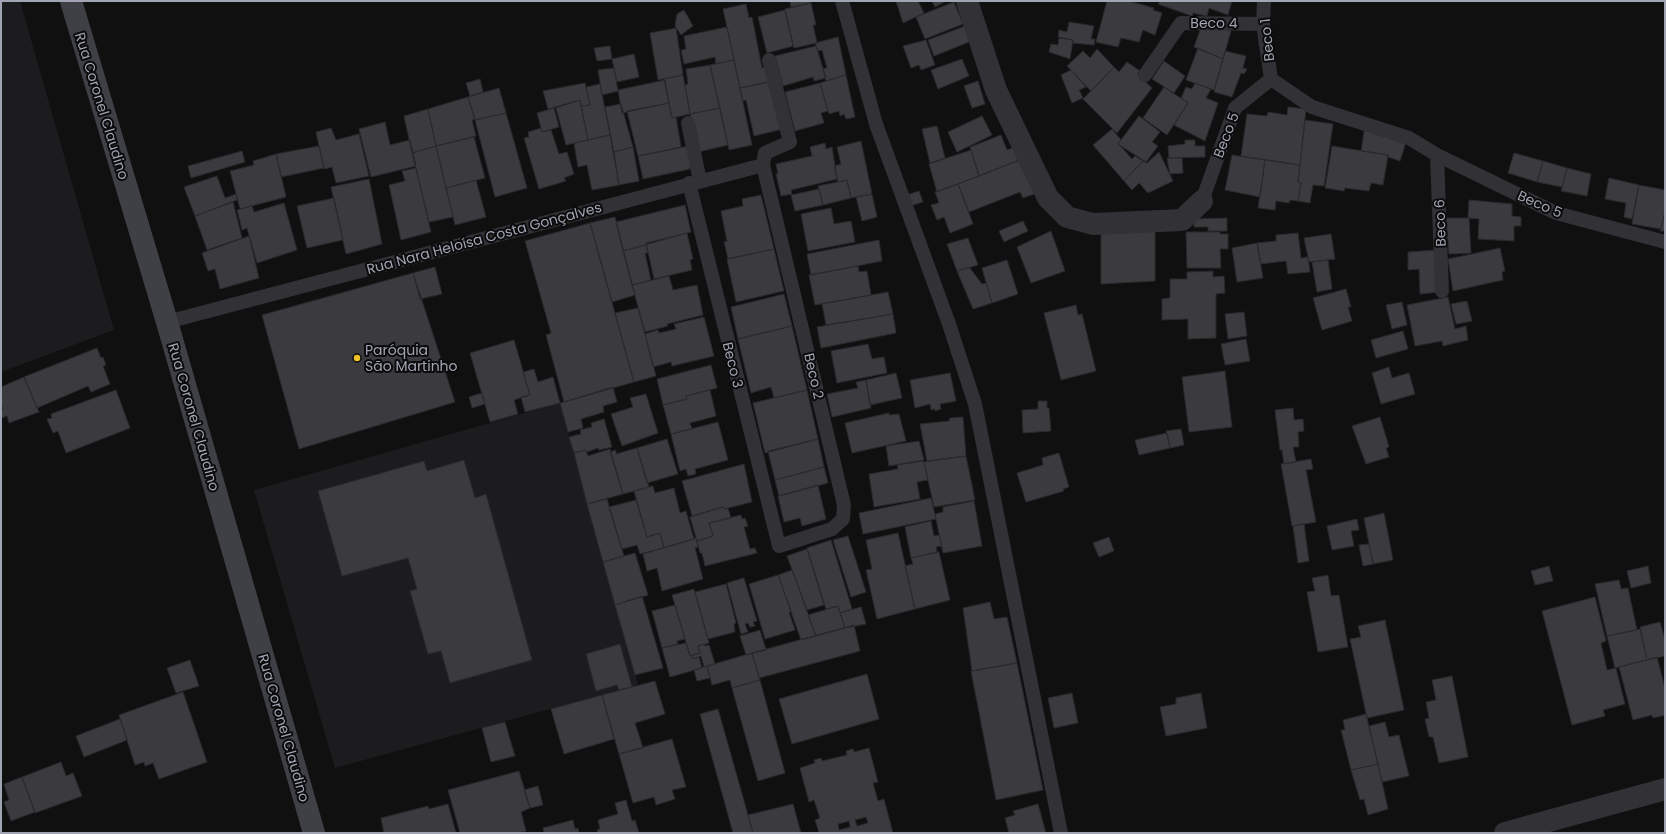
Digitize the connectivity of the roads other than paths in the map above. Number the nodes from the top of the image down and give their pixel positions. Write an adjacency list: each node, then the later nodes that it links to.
1 (71, 1): 16 (street, Rua Coronel Claudino)
2 (842, 1): 20 (lane)
3 (967, 1): 13 (street, Beco 5)
4 (1264, 1): 5 (lane, Beco 1)
5 (1263, 24): 7 (lane, Beco 4); 8 (lane, Beco 1)
6 (769, 60): 11 (lane)
7 (1145, 75)
8 (1271, 79): 10 (lane, Beco 5); 13 (lane, Beco 5)
9 (688, 123): 12 (lane, Beco 3)
10 (1437, 155): 14 (lane, Beco 5); 15 (lane, Beco 6)
11 (763, 165): 12 (lane, Rua Nara Heloísa Costa Gonçalves); 17 (lane, Beco 2)
12 (695, 182): 16 (lane, Rua Nara Heloísa Costa Gonçalves); 17 (lane, Beco 3)
13 (1202, 202)
14 (1665, 242)
15 (1442, 291)
16 (167, 322): 19 (street, Rua Coronel Claudino)
17 (779, 546)
18 (1665, 789): 21 (street)
19 (314, 833)
20 (1061, 833)
21 (1505, 833)

